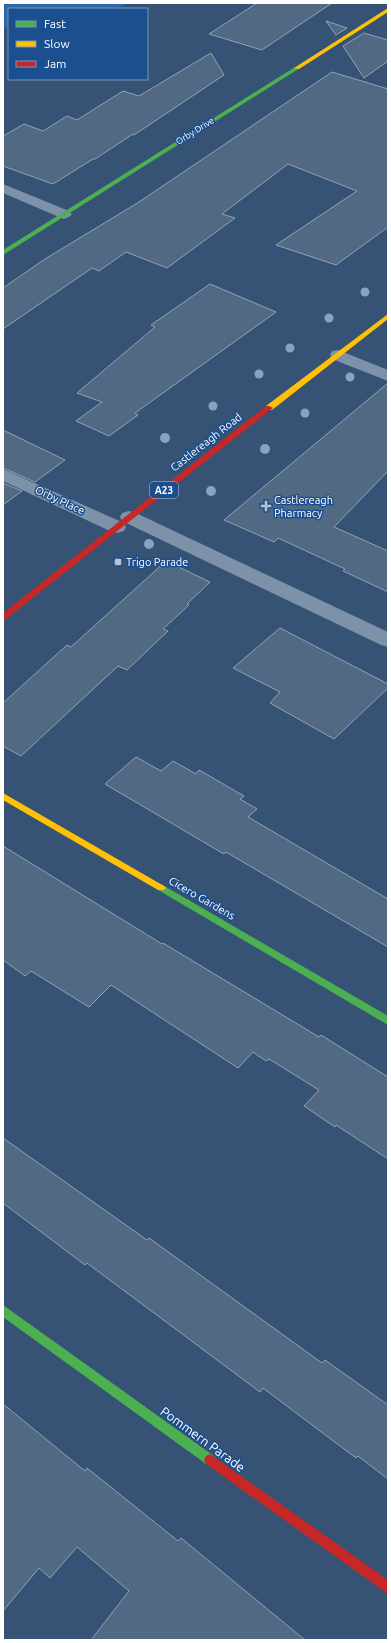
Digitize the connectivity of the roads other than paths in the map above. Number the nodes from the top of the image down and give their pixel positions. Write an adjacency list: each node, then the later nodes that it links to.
1 (388, 10): 3 (street, Orby Drive)
2 (3, 188): 3 (street)
3 (64, 214): 4 (street, Orby Drive)
4 (3, 253)
5 (388, 316): 6 (street, Castlereagh Road / A23)
6 (338, 355): 7 (street); 9 (street, Castlereagh Road / A23)
7 (388, 376)
8 (3, 474): 9 (street, Orby Place)
9 (123, 522): 10 (street, Castlereagh Road / A23); 11 (street)
10 (3, 617)
11 (388, 640)
12 (3, 796): 13 (street, Cicero Gardens)
13 (388, 1021)
14 (3, 1310): 15 (street, Pommern Parade)
15 (388, 1588)

